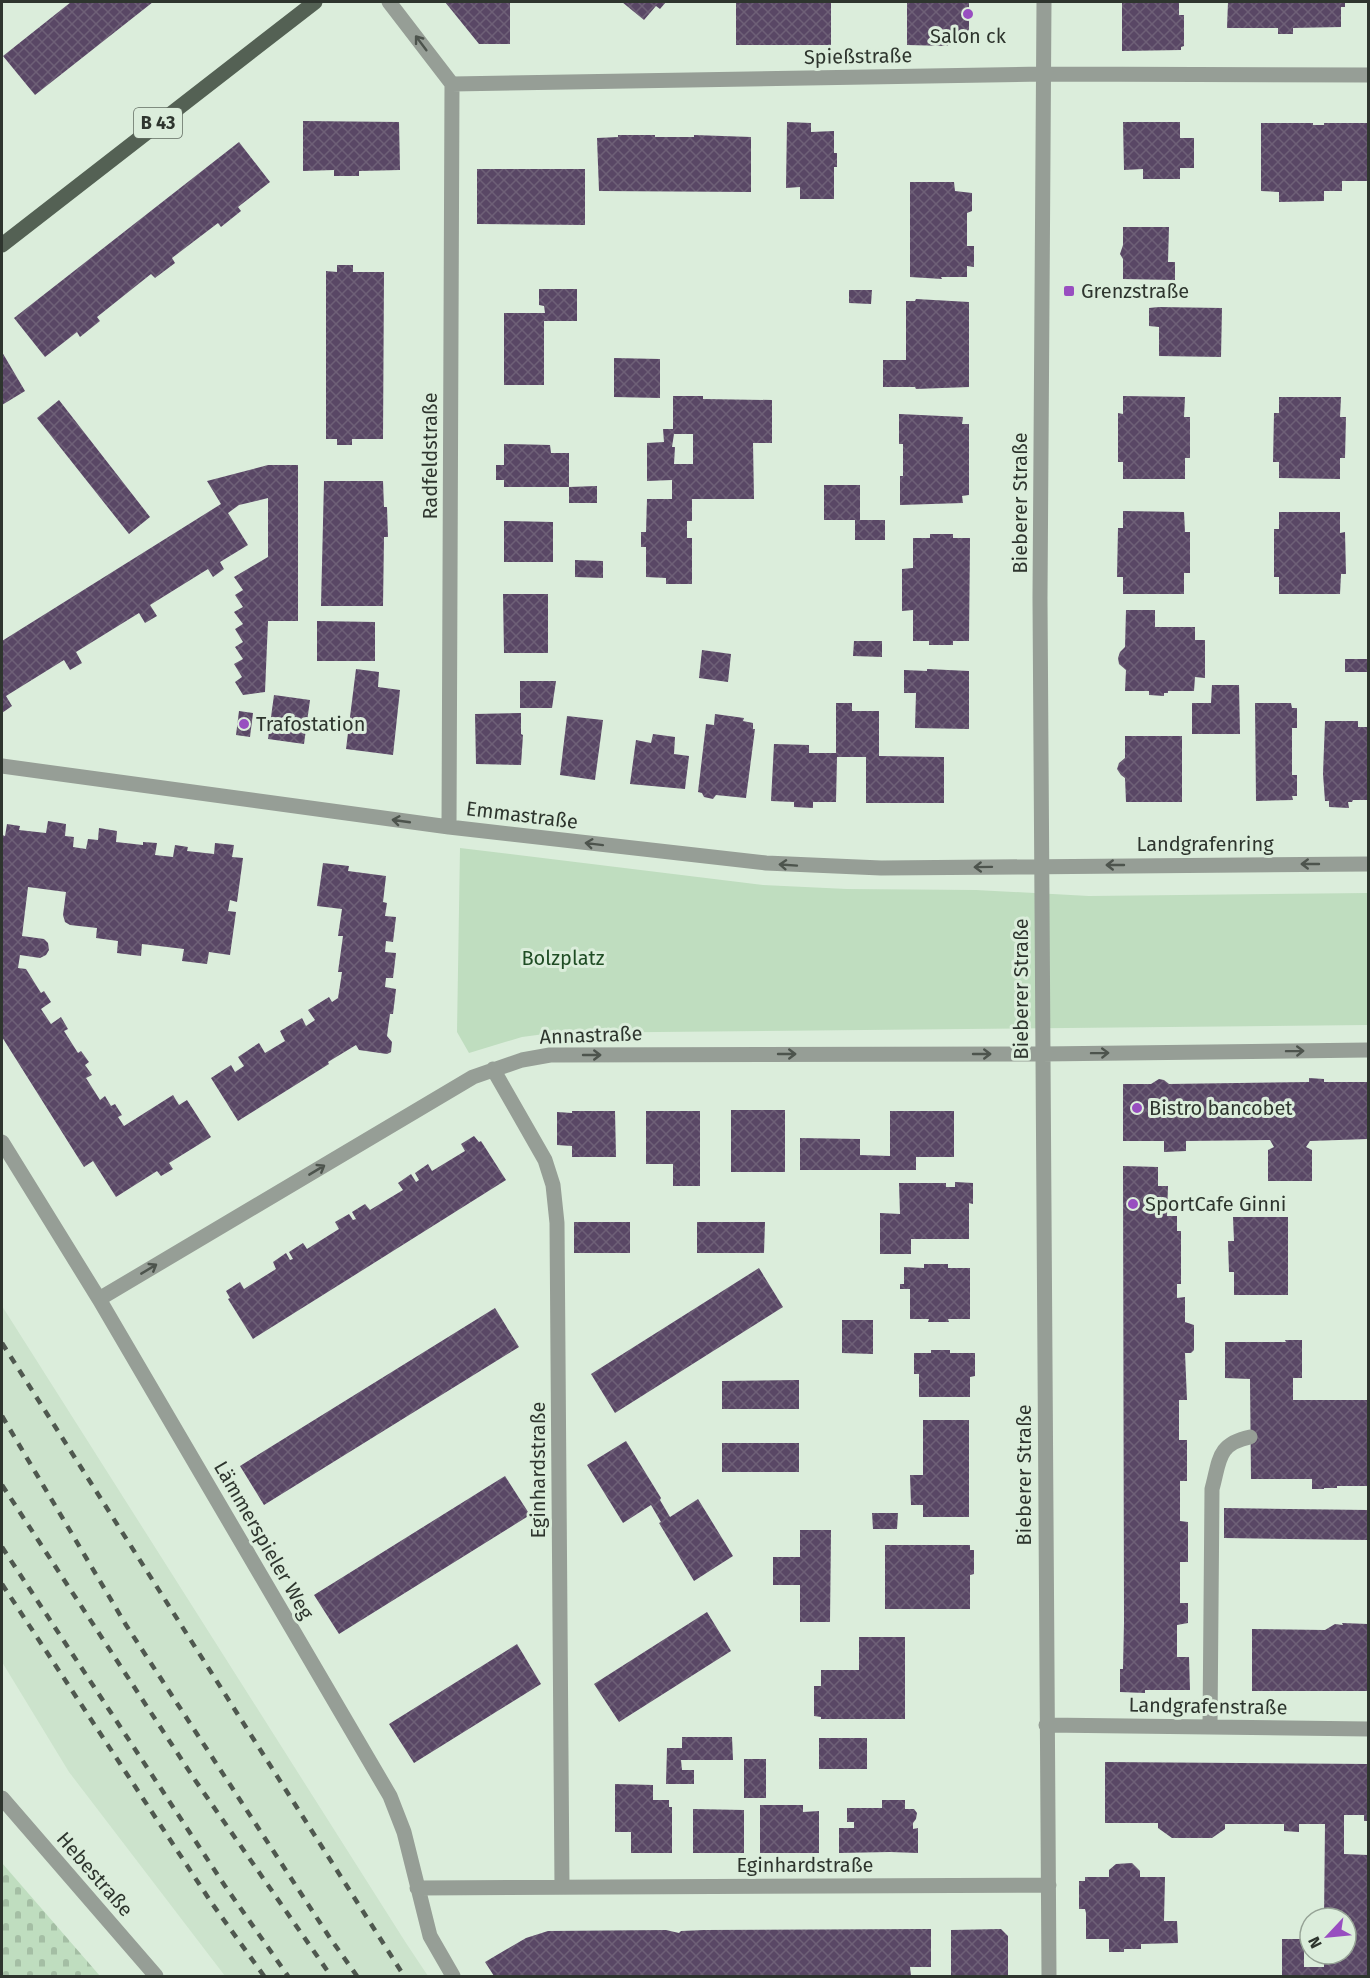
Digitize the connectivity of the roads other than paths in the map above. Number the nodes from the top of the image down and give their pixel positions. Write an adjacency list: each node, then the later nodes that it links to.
1 (315, 2): 7 (main road, B 43)
2 (389, 2): 6 (street, one-way to 2)
3 (1044, 2): 4 (street, Bieberer Straße)
4 (1043, 74): 5 (street, Spießstraße); 6 (street, Spießstraße); 11 (street, Bieberer Straße)
5 (1368, 75)
6 (452, 84): 9 (street, Radfeldstraße)
7 (2, 245)
8 (2, 766): 9 (street, Emmastraße, one-way to 8)
9 (449, 827): 11 (street, Emmastraße, one-way to 9)
10 (1368, 864): 11 (street, Landgrafenring, one-way to 11)
11 (1041, 866): 13 (street, Bieberer Straße)
12 (1368, 1050): 13 (street, one-way to 12)
13 (1042, 1054): 14 (street, Annastraße, one-way to 13); 18 (street, Bieberer Straße)
14 (493, 1069): 16 (street, Annastraße, one-way to 14); 23 (street, Eginhardstraße)
15 (2, 1142): 16 (street, Lämmerspieler Weg)
16 (99, 1299): 24 (street, Lämmerspieler Weg)
17 (1250, 1437): 19 (street)
18 (1046, 1725): 19 (street, Landgrafenstraße); 22 (street, Bieberer Straße)
19 (1210, 1727): 20 (street, Landgrafenstraße)
20 (1368, 1729)
21 (2, 1798): 25 (street, Hebestraße)
22 (1049, 1885): 23 (street, Eginhardstraße); 27 (street, Bieberer Straße)
23 (562, 1887): 24 (street, Eginhardstraße)
24 (417, 1888): 26 (street, Lämmerspieler Weg)
25 (156, 1977)
26 (453, 1977)
27 (1049, 1977)

